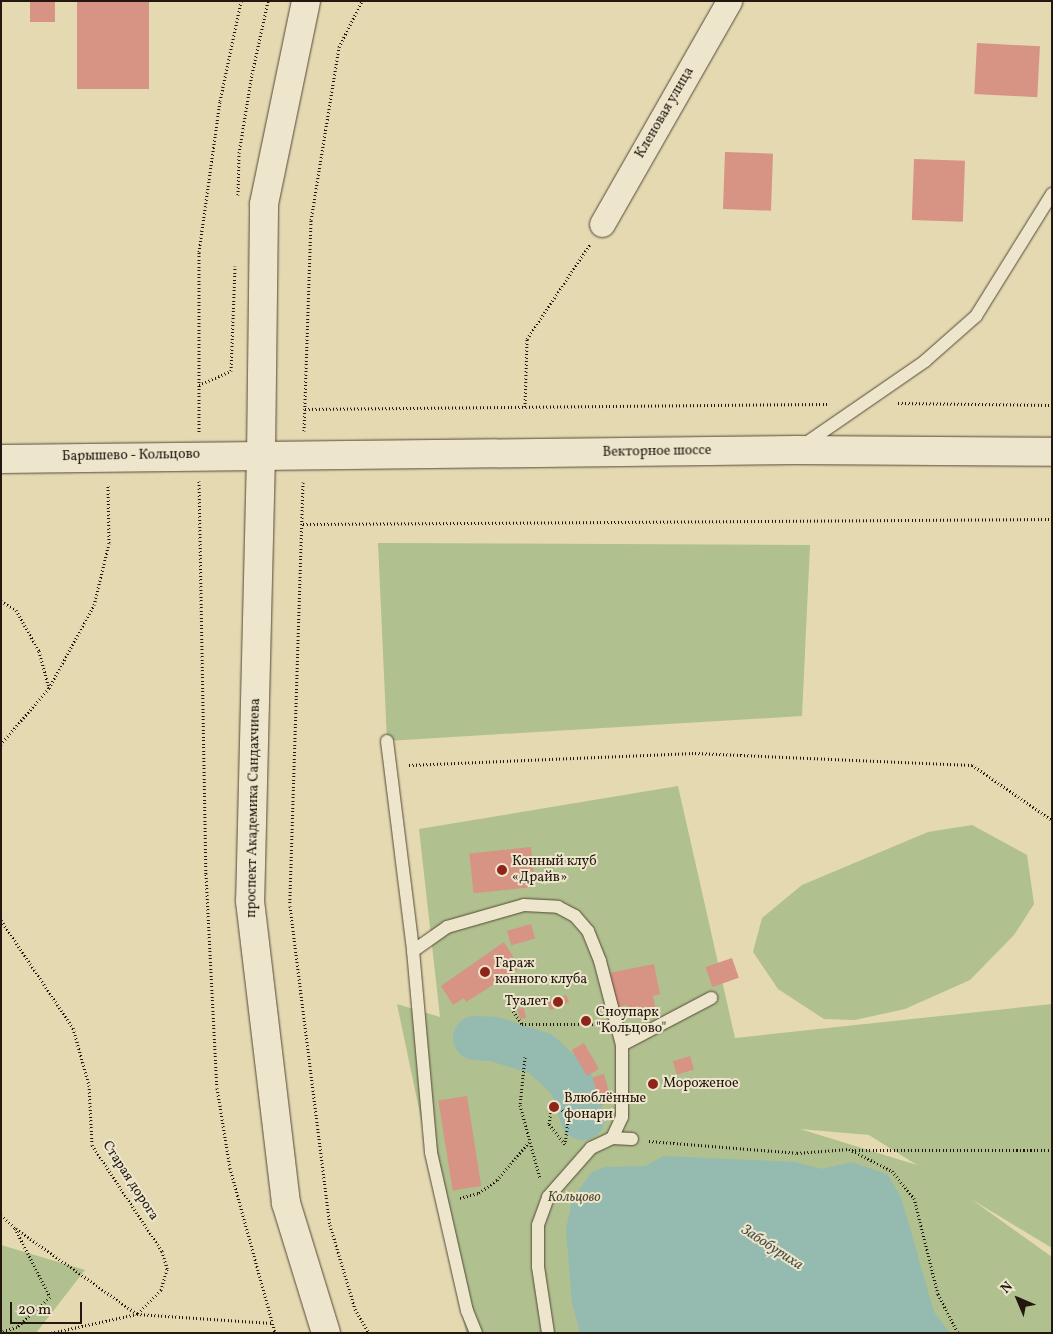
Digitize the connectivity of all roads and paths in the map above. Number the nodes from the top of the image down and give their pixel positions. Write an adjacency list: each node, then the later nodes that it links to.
1 (241, 1): 13 (path)
2 (306, 1): 14 (main road, проспект Академика Сандахчиева)
3 (362, 1): 10 (path)
4 (729, 1): 6 (street, Кленовая улица)
5 (1052, 194): 7 (lane)
6 (602, 224): 9 (path)
7 (862, 403): 8 (path); 9 (path); 11 (lane)
8 (1052, 405)
9 (525, 407): 10 (path)
10 (305, 410): 16 (path)
11 (796, 450): 12 (main road, Векторное шоссе); 16 (main road, Векторное шоссе)
12 (1052, 452)
13 (198, 455): 14 (main road, Барышево - Кольцово); 15 (main road, Барышево - Кольцово); 44 (path)
14 (261, 456): 16 (main road, Векторное шоссе); 48 (main road, проспект Академика Сандахчиева)
15 (106, 457): 17 (main road, Барышево - Кольцово); 21 (path)
16 (303, 457): 19 (path)
17 (1, 460)
18 (1052, 519): 19 (path)
19 (303, 524): 49 (path)
20 (1, 601): 21 (path)
21 (49, 688): 23 (path)
22 (387, 741): 24 (lane)
23 (1, 744)
24 (390, 766): 25 (path); 27 (lane)
25 (1052, 820)
26 (1, 920): 43 (path, Старая дорога)
27 (413, 951): 30 (lane); 40 (lane)
28 (712, 998): 31 (lane)
29 (513, 1011): 30 (path)
30 (618, 1030): 31 (lane)
31 (622, 1045): 33 (lane)
32 (525, 1057): 35 (path)
33 (612, 1138): 34 (lane); 39 (lane)
34 (632, 1139): 37 (path)
35 (530, 1141): 39 (path); 40 (path)
36 (565, 1144): 36 (path)
37 (849, 1150): 38 (path); 52 (path)
38 (1052, 1150)
39 (548, 1197): 51 (lane)
40 (442, 1202): 50 (lane)
41 (1, 1215): 42 (path)
42 (15, 1228): 43 (path); 45 (path)
43 (137, 1314): 44 (path); 46 (path)
44 (272, 1323): 47 (path)
45 (1, 1332)
46 (51, 1333)
47 (275, 1333)
48 (326, 1333)
49 (369, 1333)
50 (476, 1333)
51 (548, 1333)
52 (958, 1333)

